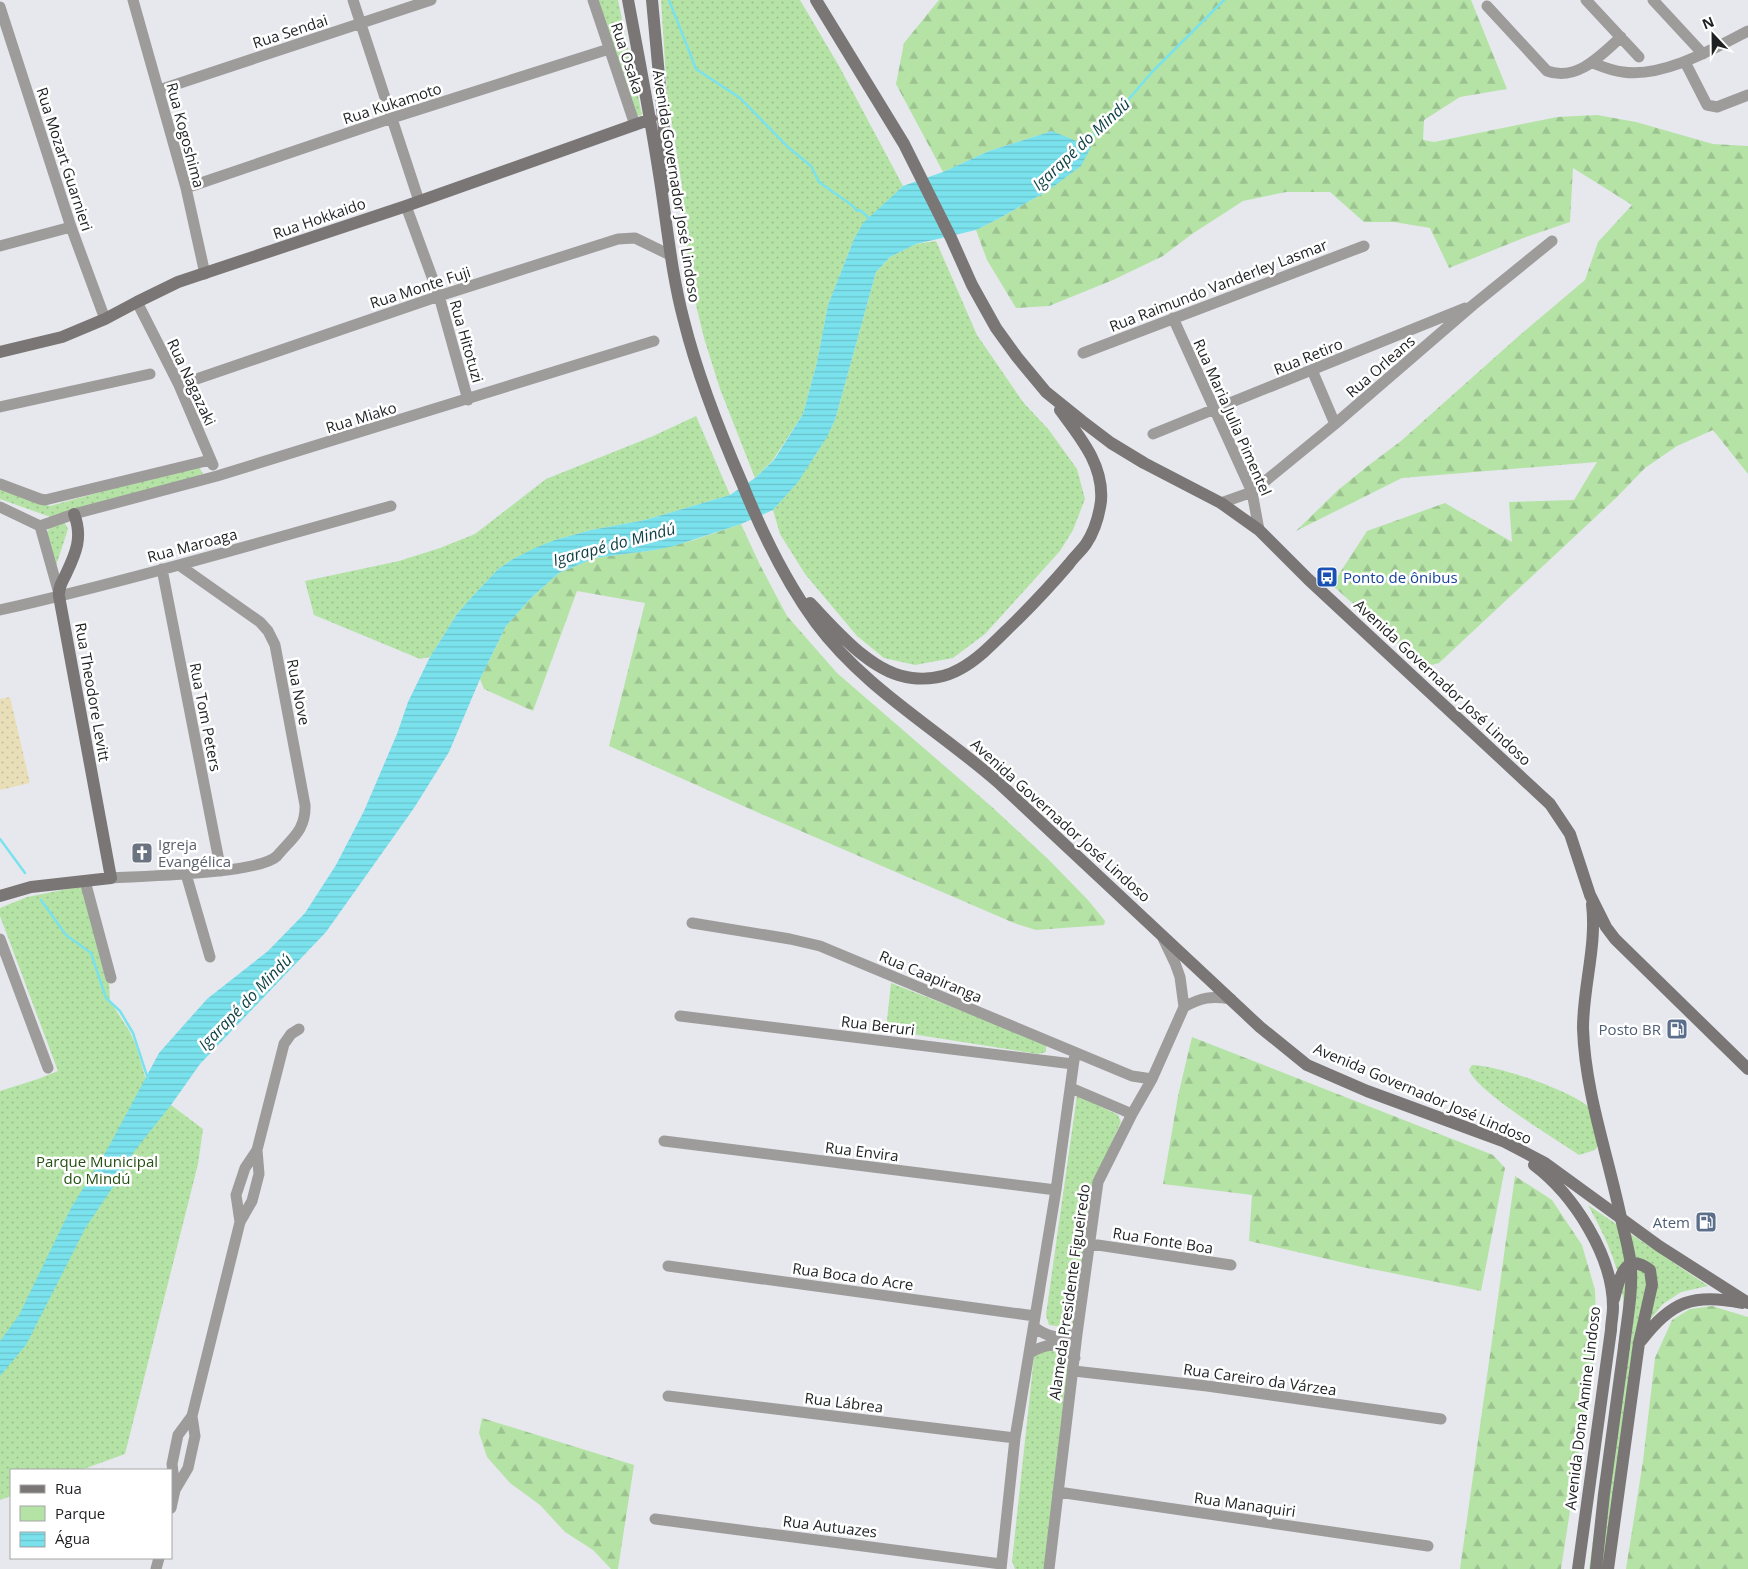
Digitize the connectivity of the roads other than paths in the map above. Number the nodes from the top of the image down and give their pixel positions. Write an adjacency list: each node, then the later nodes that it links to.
1 (354, 0): 12 (street)
2 (431, 0): 12 (street, Rua Sendai)
3 (593, 0): 15 (street, Rua Osaka)
4 (628, 0): 23 (main road, Avenida Governador José Lindoso)
5 (652, 0): 26 (main road)
6 (816, 0): 46 (main road, Avenida Governador José Lindoso)
7 (1586, 0): 14 (street)
8 (1653, 0): 16 (street)
9 (134, 3): 20 (street, Rua Kogoshima)
10 (1487, 6): 19 (street)
11 (0, 7): 29 (street, Rua Mozart Guarnieri)
12 (361, 24): 20 (street, Rua Sendai); 22 (street)
13 (1748, 31): 16 (street)
14 (1621, 37): 17 (street); 19 (street)
15 (609, 49): 22 (street, Rua Kukamoto); 24 (street, Rua Osaka)
16 (1703, 54): 18 (street)
17 (1639, 57)
18 (1685, 62): 19 (street); 21 (street)
19 (1593, 63)
20 (159, 90): 25 (street, Rua Kogoshima)
21 (1748, 96)
22 (392, 118): 25 (street, Rua Kukamoto); 27 (street)
23 (651, 119): 24 (main road, Rua Hokkaido); 26 (main road, Avenida Governador José Lindoso)
24 (635, 125): 27 (main road, Rua Hokkaido)
25 (186, 188): 34 (street, Rua Kogoshima)
26 (662, 193): 33 (main road, Avenida Governador José Lindoso)
27 (420, 201): 28 (main road, Rua Hokkaido)
28 (406, 206): 34 (main road, Rua Hokkaido); 35 (street, Rua Hitotuzi)
29 (71, 227): 31 (street); 39 (street, Rua Mozart Guarnieri)
30 (1552, 241): 37 (street, Rua Orleans)
31 (0, 246)
32 (1364, 246): 38 (street, Rua Raimundo Vanderley Lasmar)
33 (670, 255): 35 (street, Rua Monte Fuji); 64 (main road, Avenida Governador José Lindoso)
34 (205, 274): 36 (main road, Rua Hokkaido)
35 (439, 296): 45 (street, Rua Monte Fuji); 47 (street, Rua Hitotuzi)
36 (137, 302): 39 (main road, Rua Hokkaido); 45 (street, Rua Nagazaki)
37 (1473, 305): 43 (street, Rua Retiro); 50 (street, Rua Orleans)
38 (1173, 318): 42 (street, Rua Raimundo Vanderley Lasmar); 49 (street, Rua Maria Julia Pimentel)
39 (106, 319): 41 (main road, Rua Hokkaido)
40 (654, 341): 47 (street, Rua Miako)
41 (0, 352)
42 (1083, 353)
43 (1312, 370): 49 (street, Rua Retiro); 50 (street)
44 (150, 374): 48 (street)
45 (179, 384): 52 (street, Rua Nagazaki)
46 (1046, 392): 56 (main road, Avenida Governador José Lindoso); 64 (main road)
47 (468, 400): 53 (street, Rua Miako)
48 (0, 407)
49 (1215, 410): 51 (street, Rua Retiro); 55 (street, Rua Maria Julia Pimentel)
50 (1335, 424): 55 (street, Rua Orleans)
51 (1153, 434)
52 (210, 460): 53 (street, Rua Nagazaki); 54 (street)
53 (218, 476): 59 (street, Rua Miako)
54 (0, 484)
55 (1252, 492): 56 (street, Rua Orleans); 61 (street, Rua Maria Julia Pimentel)
56 (1221, 503): 61 (main road, Avenida Governador José Lindoso)
57 (391, 506): 62 (street, Rua Maroaga)
58 (0, 507): 60 (street)
59 (74, 514): 60 (street, Rua Miako); 65 (main road)
60 (40, 526): 65 (street)
61 (1259, 530): 71 (main road, Avenida Governador José Lindoso)
62 (179, 564): 63 (street, Rua Maroaga); 67 (street, Rua Nove)
63 (162, 569): 65 (street, Rua Maroaga); 67 (street, Rua Tom Peters)
64 (786, 577): 74 (main road, Avenida Governador José Lindoso)
65 (59, 593): 66 (street, Rua Maroaga); 69 (main road, Rua Theodore Levitt)
66 (0, 610)
67 (220, 871): 68 (street)
68 (186, 874): 69 (street); 76 (street)
69 (111, 878): 70 (main road)
70 (85, 881): 72 (main road); 77 (street)
71 (1590, 895): 84 (main road, Avenida Governador José Lindoso); 117 (main road, bridge)
72 (0, 896)
73 (692, 923): 82 (street, Rua Caapiranga)
74 (1160, 933): 78 (main road, Avenida Governador José Lindoso); 79 (street)
75 (0, 939): 83 (street)
76 (210, 957)
77 (111, 978)
78 (1231, 999): 79 (street); 90 (main road, Avenida Governador José Lindoso)
79 (1184, 1008): 86 (street, Alameda Presidente Figueiredo)
80 (680, 1016): 82 (street, Rua Beruri)
81 (299, 1029): 91 (street)
82 (1074, 1058): 85 (street, Rua Caapiranga); 87 (street, Alameda Presidente Figueiredo)
83 (48, 1068)
84 (1748, 1069)
85 (1132, 1076): 86 (street, Rua Caapiranga); 88 (street)
86 (1152, 1079): 88 (street, Alameda Presidente Figueiredo)
87 (1071, 1088): 88 (street); 92 (street, Alameda Presidente Figueiredo)
88 (1134, 1112): 94 (street, Alameda Presidente Figueiredo)
89 (664, 1141): 92 (street, Rua Envira)
90 (1502, 1141): 97 (main road, Avenida Governador José Lindoso); 98 (main road, Avenida Dona Amine Lindoso)
91 (257, 1150): 93 (street); 93 (street)
92 (1056, 1190): 99 (street, Alameda Presidente Figueiredo)
93 (240, 1222): 106 (street)
94 (1091, 1244): 95 (street, Rua Fonte Boa); 100 (street, Alameda Presidente Figueiredo)
95 (1231, 1265)
96 (668, 1266): 99 (street, Rua Boca do Acre)
97 (1748, 1304): 101 (main road)
98 (1613, 1306): 101 (main road); 116 (main road, Avenida Dona Amine Lindoso)
99 (1034, 1322): 100 (street, Rua Boca do Acre); 102 (street, Alameda Presidente Figueiredo)
100 (1077, 1334): 103 (street, Alameda Presidente Figueiredo)
101 (1639, 1343): 118 (main road)
102 (1030, 1353): 103 (street); 108 (street, Alameda Presidente Figueiredo)
103 (1075, 1358): 104 (street, Alameda Presidente Figueiredo)
104 (1074, 1371): 107 (street, Rua Careiro da Várzea); 110 (street, Alameda Presidente Figueiredo)
105 (668, 1396): 108 (street, Rua Lábrea)
106 (192, 1416): 109 (street); 109 (street)
107 (1441, 1419)
108 (1015, 1438): 114 (street, Alameda Presidente Figueiredo)
109 (176, 1490): 111 (street)
110 (1058, 1492): 113 (street, Rua Manaquiri); 115 (street, Alameda Presidente Figueiredo)
111 (172, 1504)
112 (655, 1519): 114 (street, Rua Autuazes)
113 (1428, 1546)
114 (1001, 1566)
115 (1049, 1569)
116 (1578, 1569)
117 (1596, 1569)
118 (1608, 1569)

